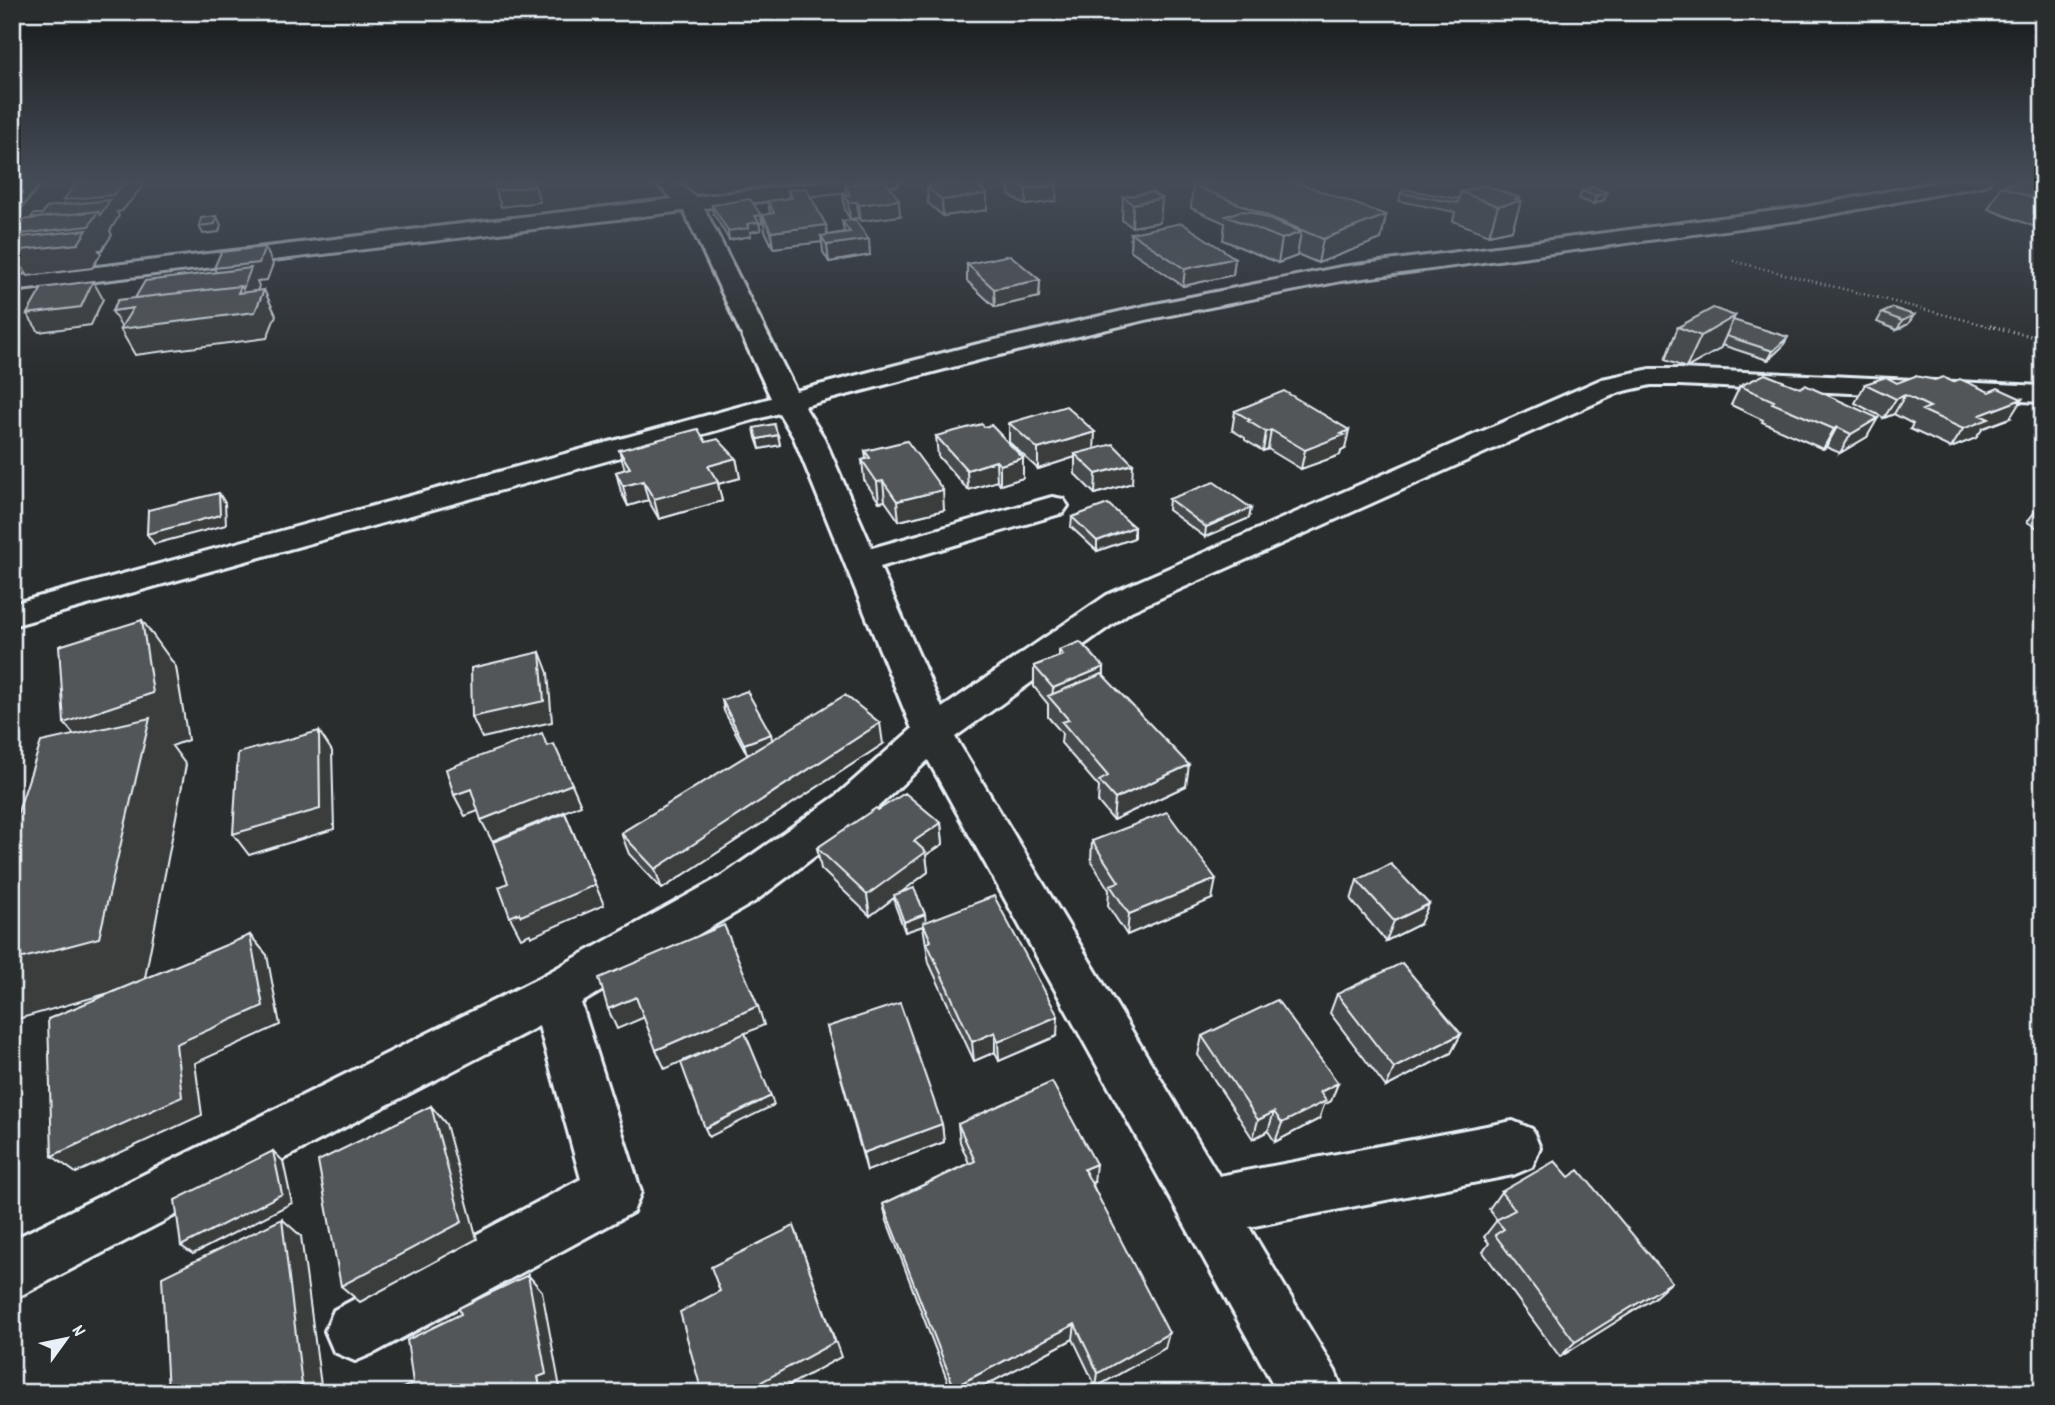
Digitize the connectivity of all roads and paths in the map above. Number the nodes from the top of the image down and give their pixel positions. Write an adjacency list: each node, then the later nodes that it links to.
1 (290, 246): 5 (street)
2 (705, 246): 8 (street)
3 (1549, 246): 8 (street)
4 (1730, 260): 6 (path)
5 (12, 284)
6 (2043, 339)
7 (2043, 394): 12 (street)
8 (787, 402): 10 (street); 11 (street)
9 (1052, 506): 10 (street)
10 (861, 562): 12 (street)
11 (12, 615)
12 (933, 733): 13 (street); 15 (street)
13 (554, 994): 16 (street); 17 (street)
14 (1513, 1148): 15 (street)
15 (1205, 1207): 18 (street)
16 (12, 1270)
17 (355, 1331)
18 (1313, 1393)

